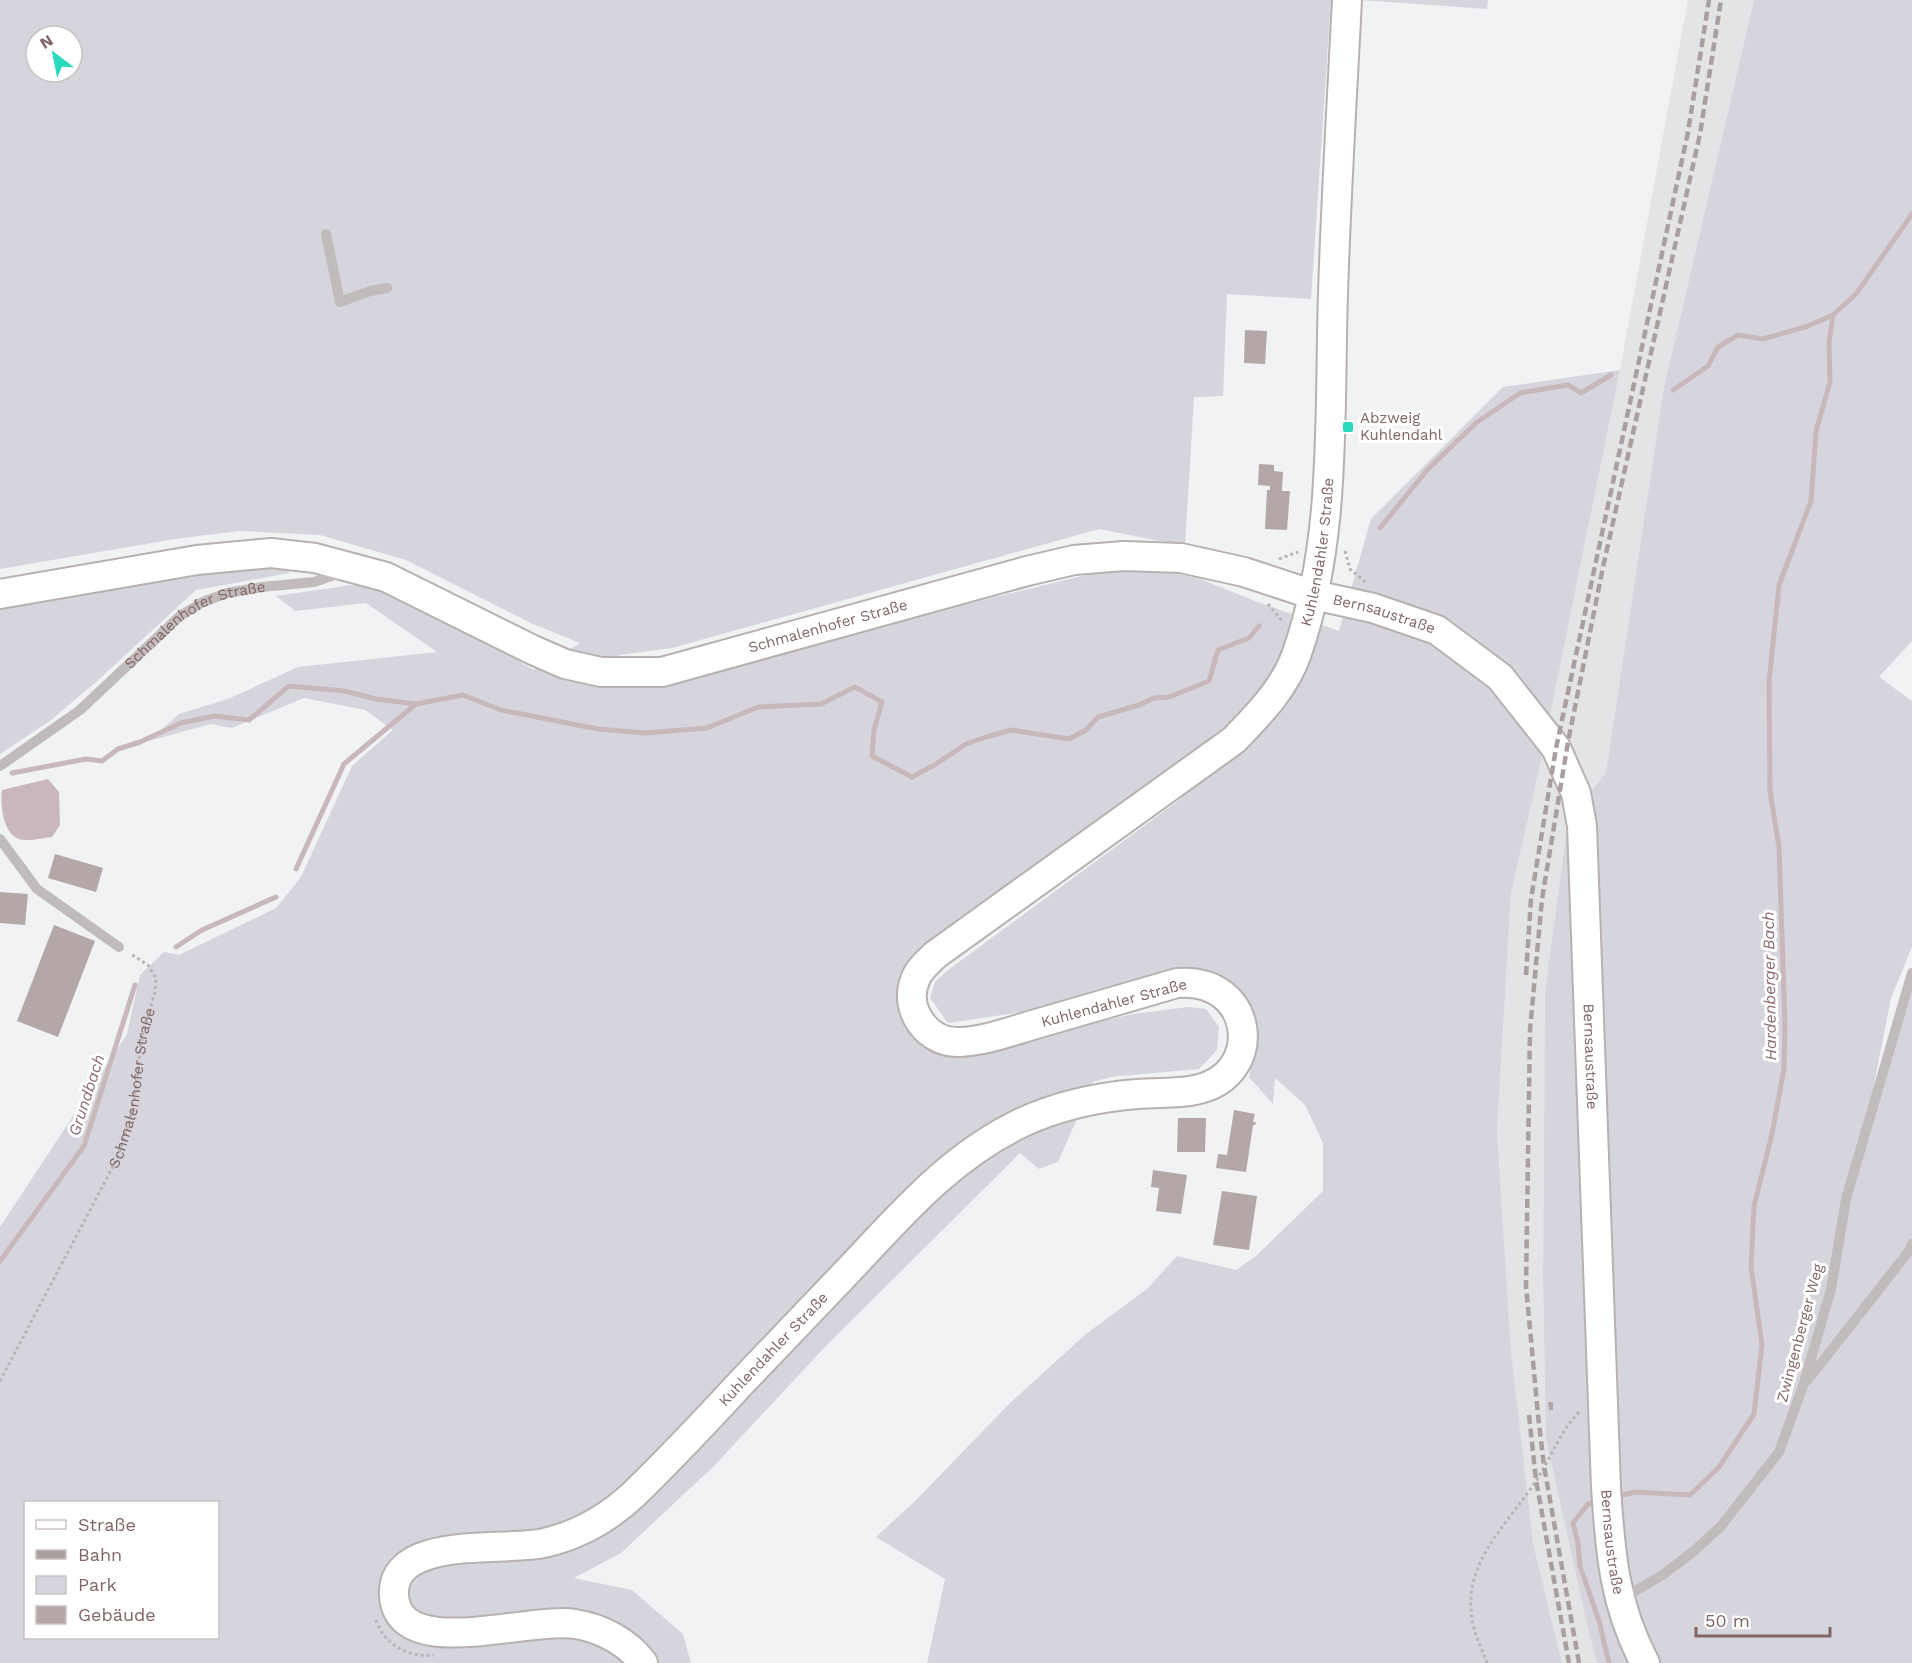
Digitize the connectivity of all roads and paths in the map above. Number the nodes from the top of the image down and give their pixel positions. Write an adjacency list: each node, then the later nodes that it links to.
1 (1347, 0): 4 (main road, Kuhlendahler Straße)
2 (326, 234): 3 (lane)
3 (387, 288)
4 (1312, 538): 5 (path); 7 (path); 9 (main road, Kuhlendahler Straße)
5 (1273, 561)
6 (355, 568): 8 (main road, Schmalenhofer Straße); 9 (main road, Schmalenhofer Straße); 10 (lane, Schmalenhofer Straße)
7 (1372, 585)
8 (0, 594)
9 (1314, 595): 18 (main road, Bernsaustraße); 21 (main road, Kuhlendahler Straße)
10 (0, 766)
11 (0, 839): 12 (lane)
12 (120, 947): 15 (path, Schmalenhofer Straße)
13 (1912, 973): 16 (lane, Zwingenberger Weg)
14 (1912, 1244): 16 (lane)
15 (0, 1381)
16 (1804, 1383): 18 (lane, Zwingenberger Weg)
17 (1569, 1422): 22 (path)
18 (1618, 1598): 23 (main road, Bernsaustraße)
19 (375, 1615): 20 (path)
20 (443, 1654)
21 (643, 1663)
22 (1487, 1663)
23 (1645, 1663)

